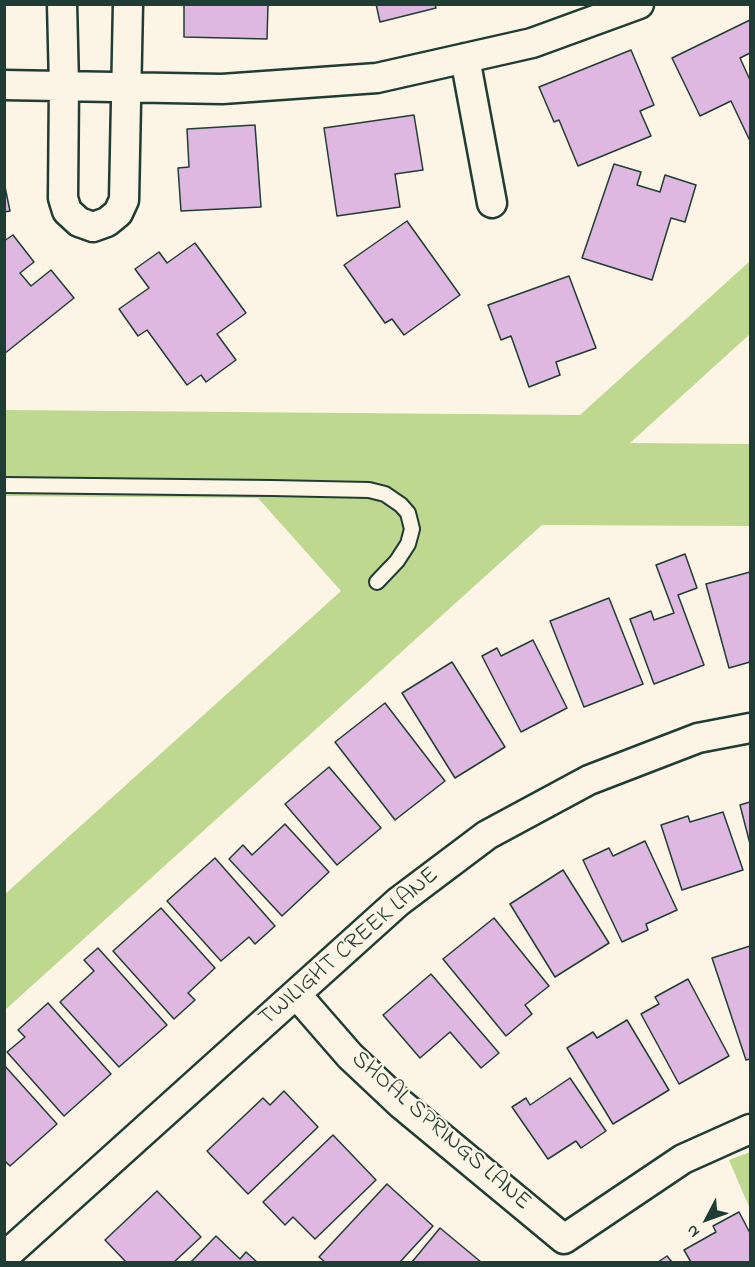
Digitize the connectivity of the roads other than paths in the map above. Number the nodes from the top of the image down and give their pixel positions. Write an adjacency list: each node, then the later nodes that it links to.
1 (62, 4): 6 (street)
2 (128, 4): 7 (street)
3 (639, 4): 4 (street)
4 (465, 58): 7 (street); 8 (street)
5 (4, 85): 6 (street)
6 (64, 85): 7 (street); 7 (street)
7 (127, 88)
8 (492, 203)
9 (4, 485): 10 (lane)
10 (377, 582)
11 (750, 728): 12 (street, TWILIGHT CREEK LANE)
12 (296, 994): 13 (street, SHOAL SPRINGS LANE); 14 (street, TWILIGHT CREEK LANE)
13 (750, 1129)
14 (17, 1255)

